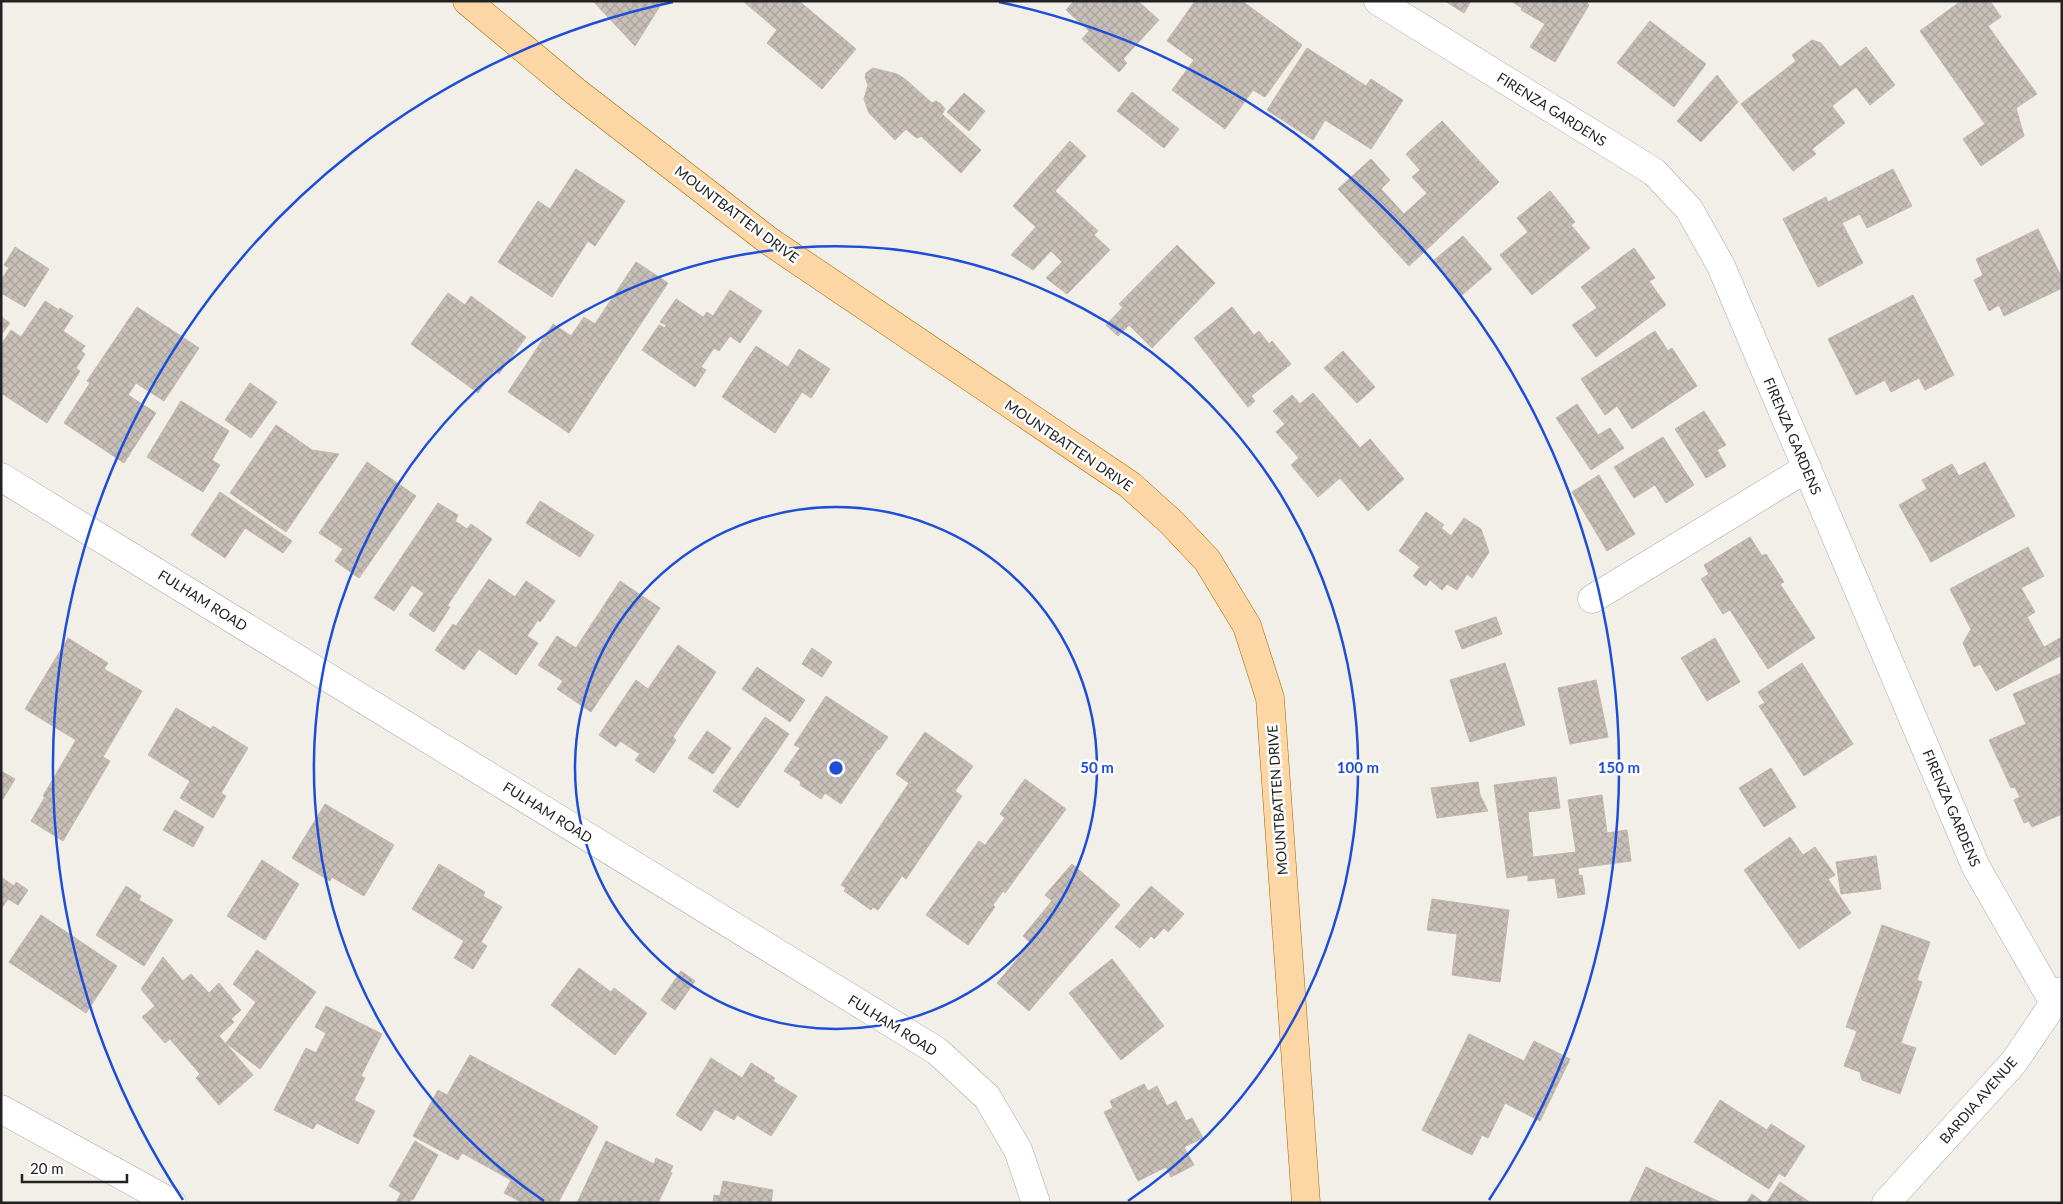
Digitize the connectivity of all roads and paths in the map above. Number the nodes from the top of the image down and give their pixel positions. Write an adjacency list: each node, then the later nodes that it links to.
1 (467, 1): 10 (main road, MOUNTBATTEN DRIVE)
2 (1378, 1): 3 (street, FIRENZA GARDENS)
3 (1806, 468): 5 (street); 6 (street, FIRENZA GARDENS)
4 (1, 477): 9 (street, FULHAM ROAD)
5 (1592, 599)
6 (2058, 997): 11 (street, BARDIA AVENUE)
7 (1, 1109): 8 (street)
8 (172, 1203)
9 (1036, 1203)
10 (1306, 1203)
11 (1886, 1203)

